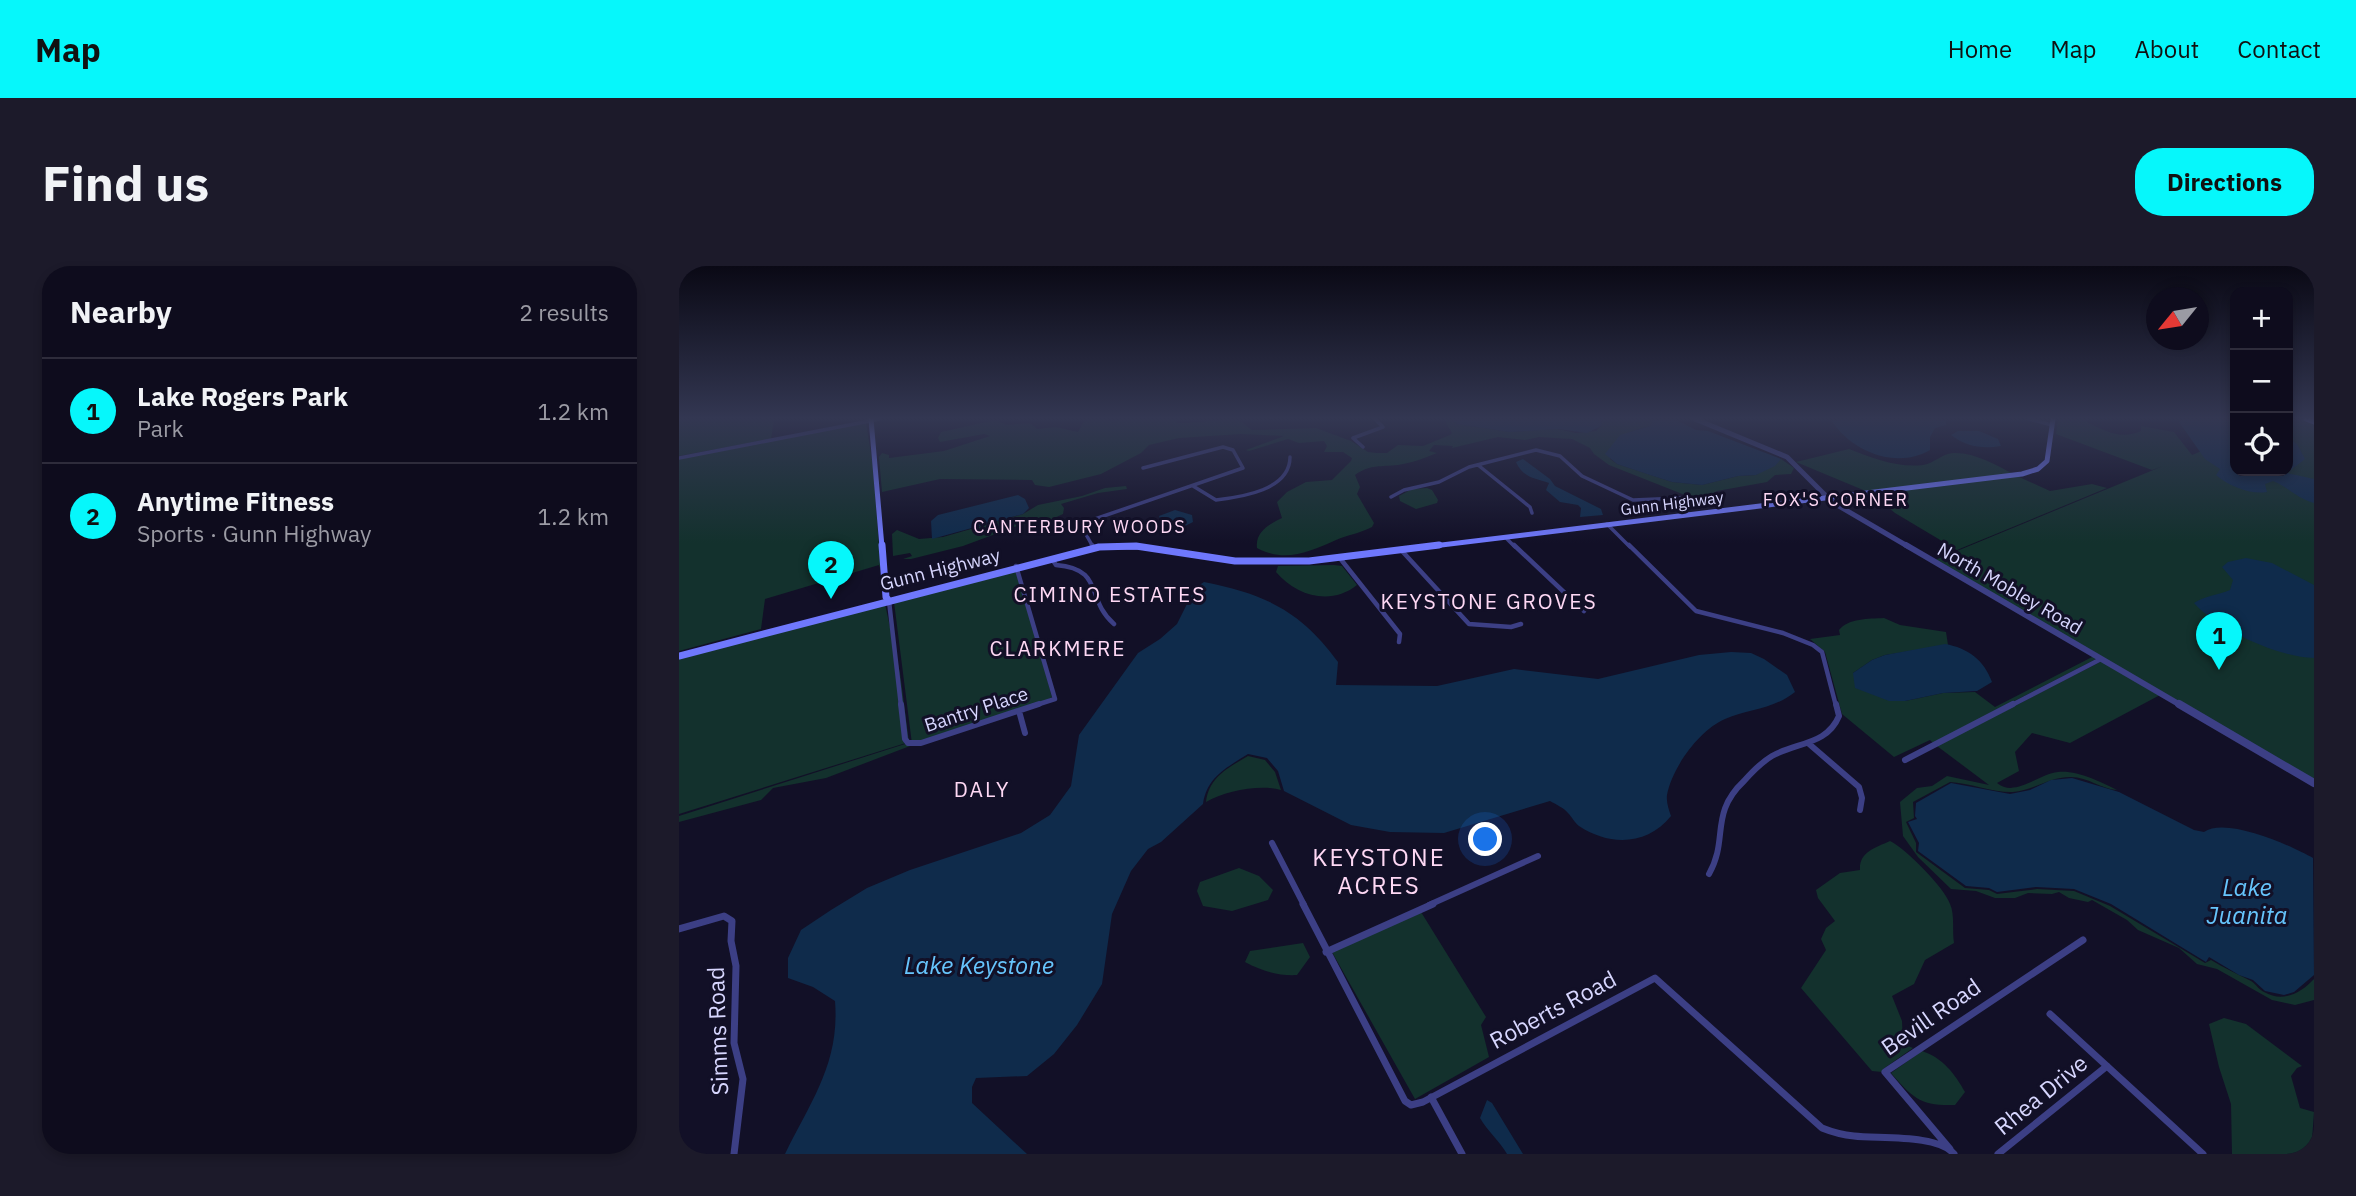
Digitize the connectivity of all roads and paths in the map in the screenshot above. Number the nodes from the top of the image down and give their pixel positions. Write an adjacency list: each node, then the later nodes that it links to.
1 (875, 460): 25 (main road)
2 (1171, 460): 10 (street)
3 (1239, 460): 11 (street)
4 (1290, 460): 11 (street)
5 (1496, 460): 9 (street)
6 (1565, 460): 14 (street)
7 (1790, 460): 13 (street, North Mobley Road)
8 (2047, 460): 13 (main road, Gunn Highway)
9 (1478, 465): 12 (street); 15 (street)
10 (1143, 468)
11 (1193, 486): 18 (street)
12 (1391, 497)
13 (1826, 498): 14 (main road, Gunn Highway); 31 (street, North Mobley Road)
14 (1691, 510): 16 (main road, Gunn Highway)
15 (1532, 513)
16 (1607, 524): 17 (main road, Gunn Highway); 34 (street)
17 (1507, 539): 19 (main road, Gunn Highway); 26 (street)
18 (1094, 547): 20 (main road, Gunn Highway); 21 (main road, Gunn Highway); 22 (main road, Gunn Highway)
19 (1402, 551): 20 (main road, Gunn Highway); 28 (street)
20 (1339, 557): 29 (street)
21 (1052, 559): 22 (main road, Gunn Highway); 27 (street)
22 (1016, 567): 24 (main road, Gunn Highway); 25 (main road, Gunn Highway); 32 (street, Bantry Place)
23 (981, 570): 24 (main road)
24 (994, 572): 25 (main road, Gunn Highway)
25 (889, 598): 30 (main road, Gunn Highway); 32 (street, Bantry Place)
26 (1584, 611)
27 (1114, 624)
28 (1521, 624)
29 (1399, 642)
30 (679, 654)
31 (2101, 659): 35 (street); 36 (street, North Mobley Road)
32 (1019, 711): 33 (street)
33 (1025, 733)
34 (1808, 743): 37 (street); 40 (street)
35 (1905, 760)
36 (2314, 783)
37 (1860, 810)
38 (1272, 843): 43 (street)
39 (1538, 856): 43 (street)
40 (1709, 874)
41 (679, 929): 48 (street, Simms Road)
42 (2083, 940): 47 (street, Bevill Road)
43 (1327, 951): 46 (street)
44 (2050, 1014): 45 (street, Rhea Drive)
45 (2107, 1066): 50 (street, Rhea Drive); 51 (street, Rhea Drive)
46 (1431, 1097): 47 (street, Roberts Road); 49 (street)
47 (1952, 1152)
48 (734, 1154)
49 (1462, 1154)
50 (1998, 1154)
51 (2203, 1154)

